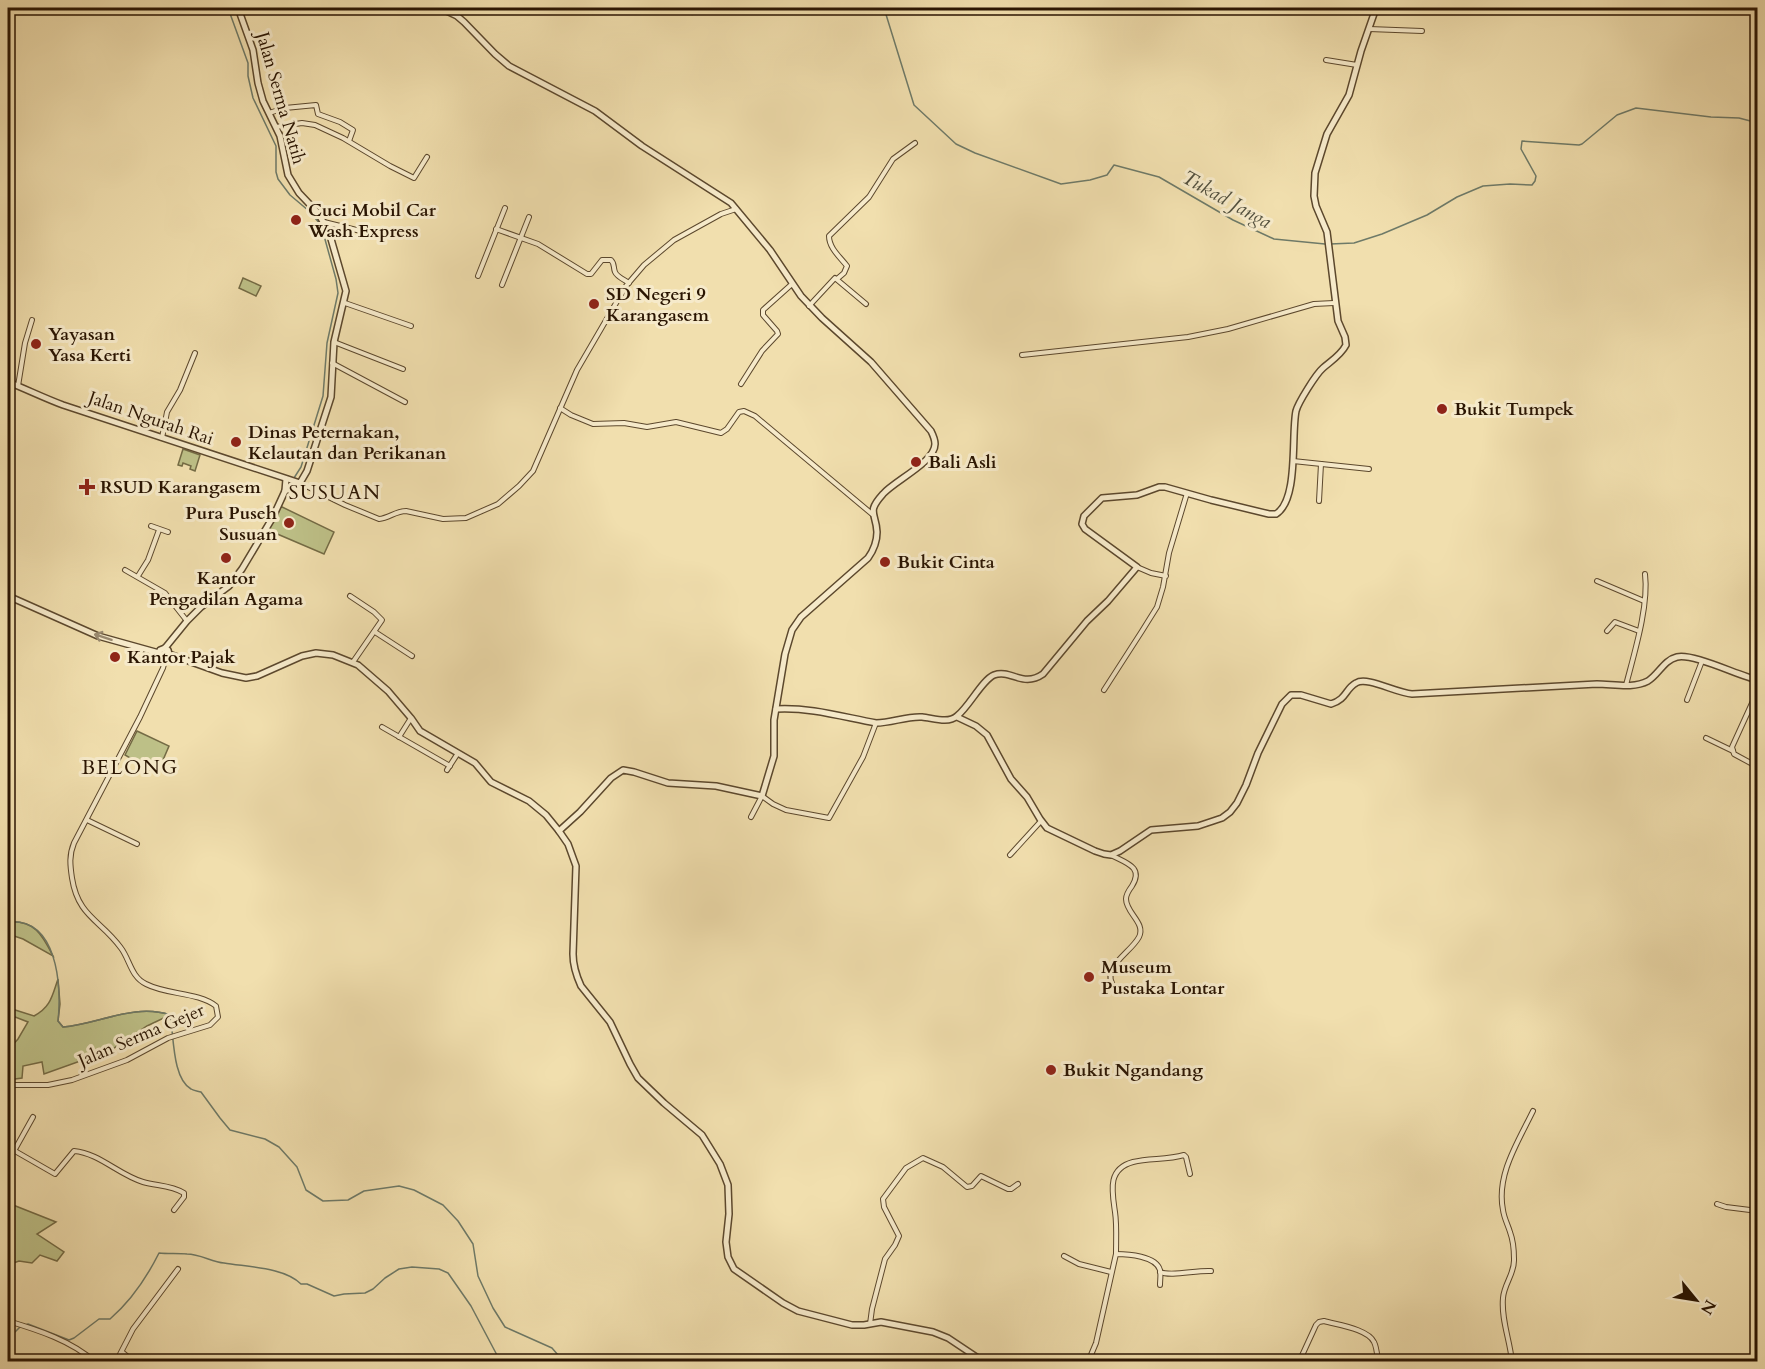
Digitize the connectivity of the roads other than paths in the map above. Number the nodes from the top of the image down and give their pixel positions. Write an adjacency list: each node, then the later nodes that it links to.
1 (238, 8): 10 (street, Jalan Serma Natih)
2 (440, 8): 16 (street)
3 (686, 8): 5 (street)
4 (1376, 8): 6 (street)
5 (692, 12)
6 (1368, 29): 7 (street); 9 (street)
7 (1422, 31)
8 (1326, 60): 9 (street)
9 (1357, 65): 28 (street)
10 (269, 112): 11 (street, Jalan Serma Natih); 12 (street)
11 (276, 127): 12 (street); 18 (street, Jalan Serma Natih)
12 (349, 141): 14 (street)
13 (915, 143): 23 (street)
14 (427, 157)
15 (505, 208): 19 (street)
16 (736, 208): 24 (street); 25 (street)
17 (529, 217): 21 (street)
18 (324, 222): 20 (street); 27 (street, Jalan Serma Natih)
19 (496, 229): 21 (street); 22 (street)
20 (377, 235)
21 (521, 238): 24 (street); 26 (street)
22 (478, 276)
23 (837, 279): 29 (street); 30 (street)
24 (629, 283): 42 (street)
25 (792, 284): 30 (street); 39 (street)
26 (502, 285)
27 (345, 303): 32 (street); 33 (street, Jalan Serma Natih)
28 (1334, 303): 35 (street); 44 (street)
29 (866, 304)
30 (809, 306): 52 (street)
31 (32, 320): 40 (street)
32 (411, 326)
33 (334, 342): 36 (street, Jalan Serma Natih); 37 (street)
34 (195, 353): 43 (street)
35 (1022, 355)
36 (332, 363): 41 (street); 48 (street, Jalan Serma Natih)
37 (403, 369)
38 (8, 382): 40 (street, Jalan Ngurah Rai)
39 (741, 384)
40 (18, 386): 43 (street, Jalan Ngurah Rai)
41 (405, 402)
42 (560, 408): 48 (street); 52 (street)
43 (162, 438): 47 (street, Jalan Ngurah Rai)
44 (1293, 461): 45 (street); 50 (street)
45 (1321, 464): 46 (street); 51 (street)
46 (1369, 469)
47 (286, 478): 48 (street); 49 (street)
48 (300, 483): 49 (street)
49 (285, 491): 65 (street)
50 (1187, 493): 56 (street); 60 (street)
51 (1319, 501)
52 (872, 514): 78 (street)
53 (151, 526): 54 (street)
54 (159, 530): 55 (street); 59 (street)
55 (168, 532)
56 (1137, 567): 60 (street); 79 (street)
57 (126, 570): 59 (street)
58 (1645, 574): 64 (street)
59 (138, 576): 65 (street)
60 (1166, 576): 75 (street)
61 (1597, 581): 64 (street)
62 (350, 596): 68 (street)
63 (8, 597): 69 (street, one-way to 63)
64 (1644, 601): 67 (street)
65 (187, 621): 69 (street)
66 (1607, 631): 67 (street)
67 (1639, 631): 74 (street)
68 (375, 632): 70 (street); 72 (street)
69 (164, 654): 72 (street); 90 (street, Jalan Serma Gejer)
70 (412, 656)
71 (1702, 661): 73 (street); 74 (street); 77 (street)
72 (353, 662): 80 (street)
73 (1758, 680)
74 (1626, 685): 95 (street)
75 (1104, 690)
76 (1758, 690): 85 (street)
77 (1687, 700)
78 (776, 710): 81 (street); 88 (street)
79 (957, 717): 81 (street); 91 (street)
80 (411, 718): 83 (street); 86 (street)
81 (876, 723): 88 (street)
82 (382, 727): 83 (street)
83 (399, 737): 86 (street)
84 (1706, 738): 85 (street)
85 (1732, 751): 87 (street)
86 (458, 753): 92 (street)
87 (1758, 767)
88 (762, 796): 89 (street); 92 (street)
89 (751, 817)
90 (87, 820): 93 (street); 97 (street, Jalan Serma Gejer)
91 (1041, 821): 94 (street); 95 (street)
92 (559, 831): 115 (street)
93 (137, 844)
94 (1011, 855)
95 (1111, 855): 96 (street)
96 (1131, 988)
97 (8, 1085)
98 (1533, 1111): 124 (street)
99 (33, 1117): 101 (street)
100 (8, 1148): 101 (street)
101 (14, 1151): 105 (street)
102 (1190, 1174): 107 (street)
103 (1018, 1184): 115 (street)
104 (1717, 1204): 106 (street)
105 (174, 1210)
106 (1758, 1211)
107 (1116, 1254): 111 (street); 112 (street)
108 (1064, 1256): 111 (street)
109 (178, 1269): 116 (street)
110 (1211, 1270): 112 (street)
111 (1111, 1272): 121 (street)
112 (1160, 1272): 113 (street)
113 (1160, 1285)
114 (8, 1321): 117 (street)
115 (870, 1324): 120 (street)
116 (122, 1352): 118 (street); 119 (street)
117 (96, 1361)
118 (116, 1362)
119 (134, 1362)
120 (984, 1362)
121 (1088, 1362)
122 (1299, 1362): 123 (street)
123 (1378, 1362)
124 (1512, 1362)

